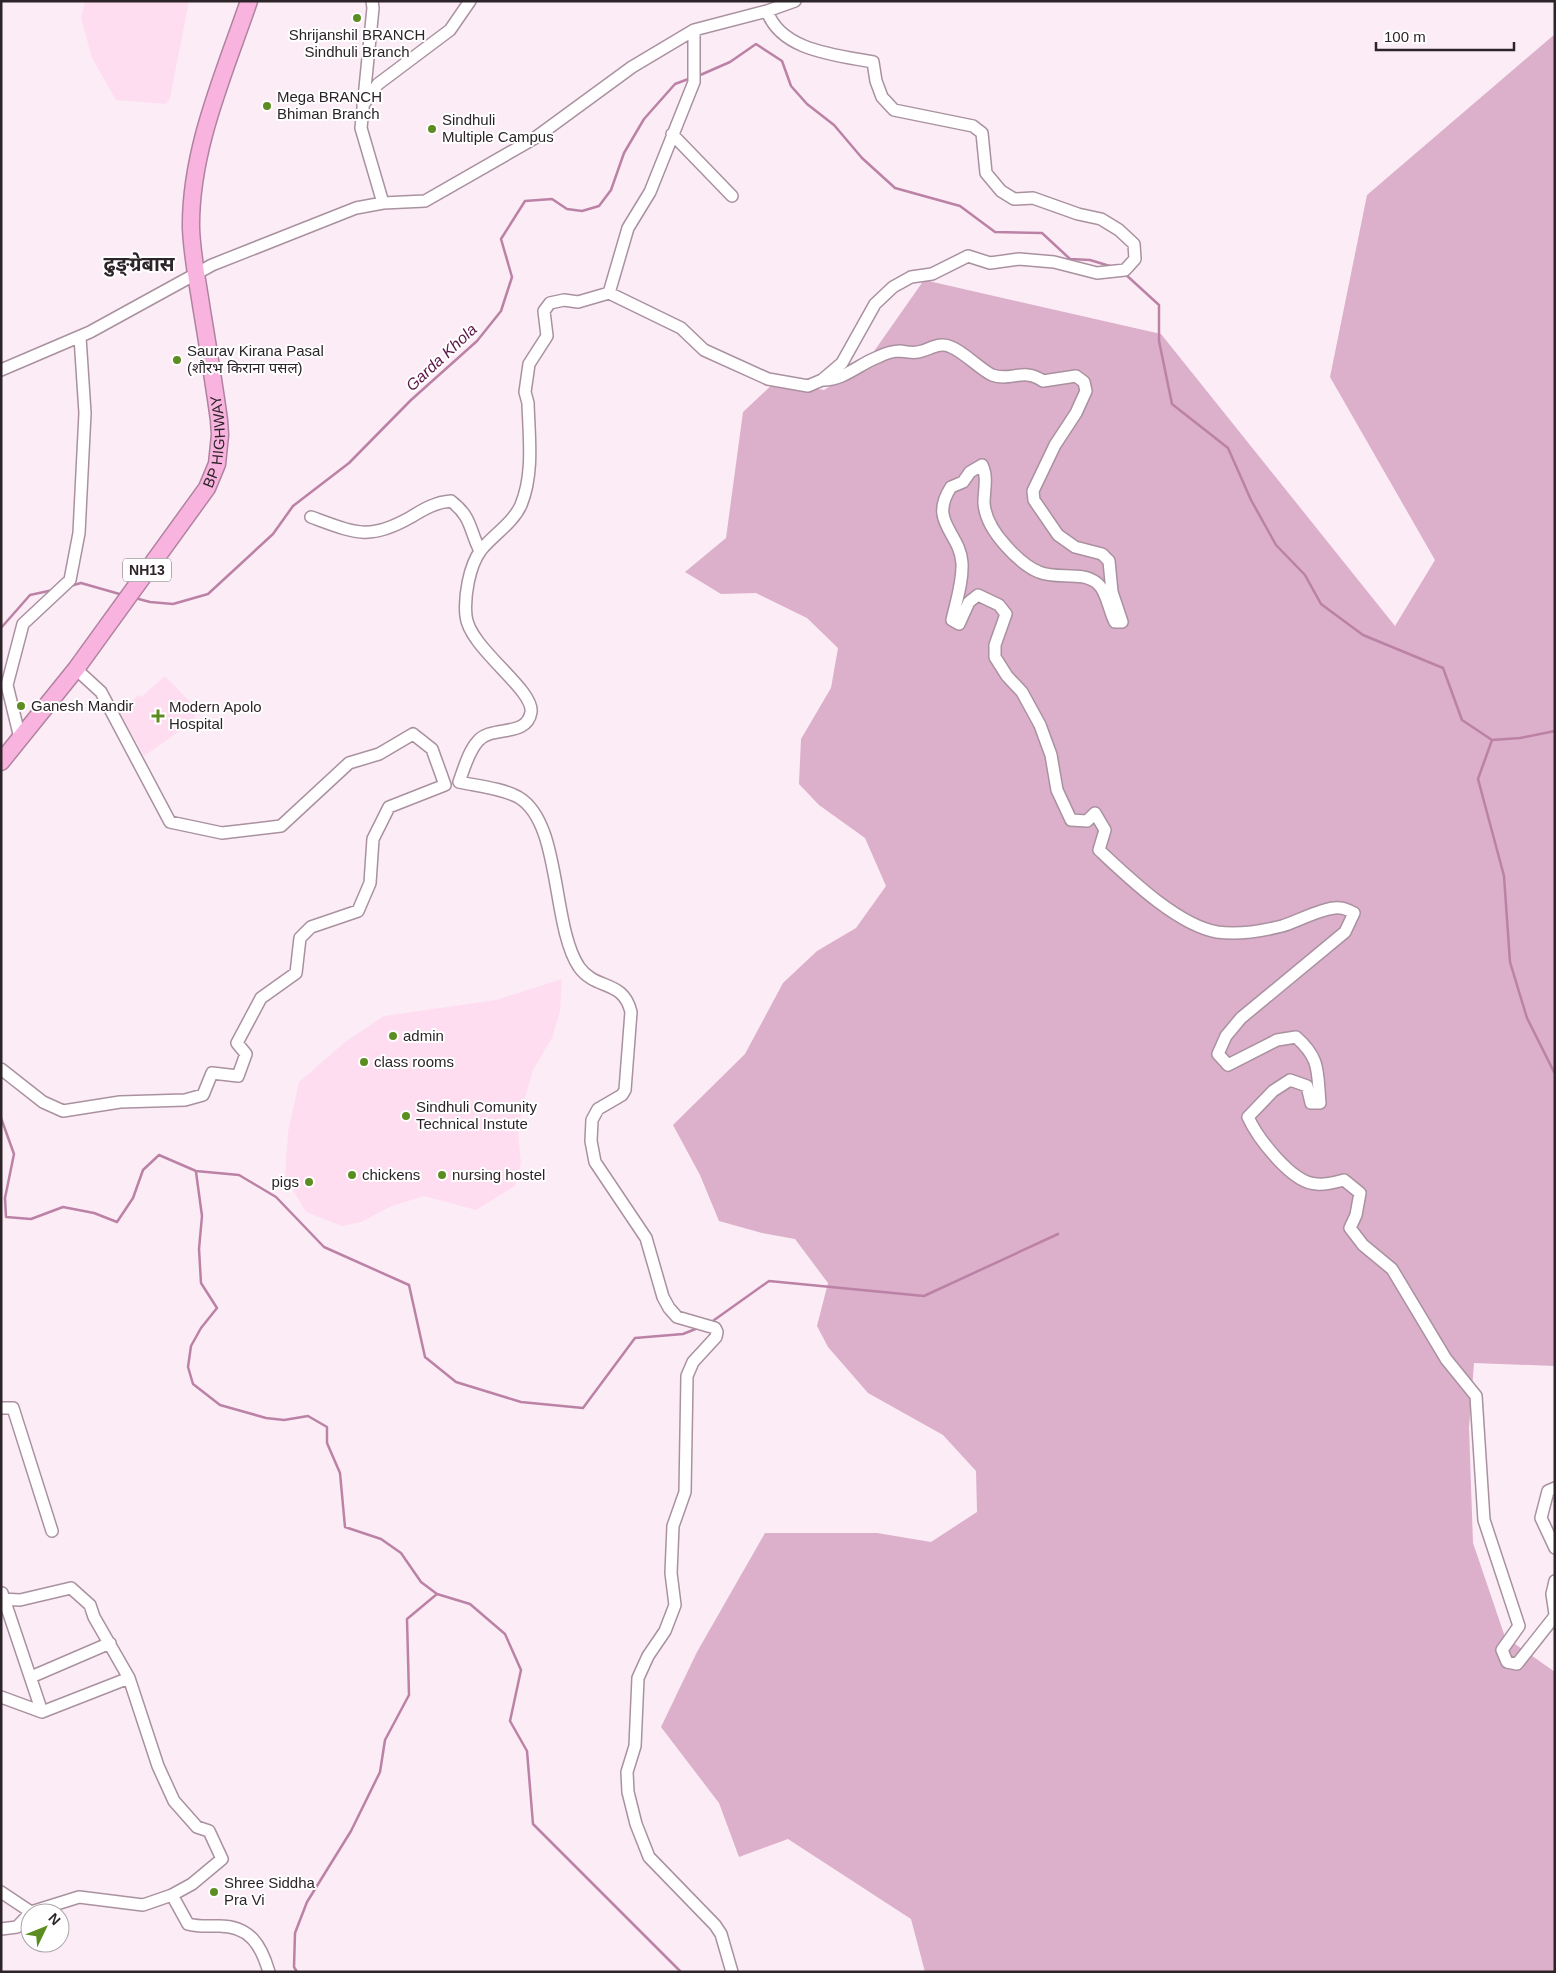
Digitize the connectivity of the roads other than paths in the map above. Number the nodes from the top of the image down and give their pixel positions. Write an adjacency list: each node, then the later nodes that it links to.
1 (249, 1): 11 (highway, BP HIGHWAY / NH13)
2 (372, 1): 7 (street)
3 (470, 1): 7 (street)
4 (795, 1): 5 (street)
5 (767, 11): 6 (street); 15 (street)
6 (694, 30): 8 (street); 10 (street)
7 (362, 105): 10 (street)
8 (672, 134): 9 (street); 12 (street)
9 (732, 196)
10 (383, 203): 11 (street)
11 (196, 276): 13 (street); 18 (highway, BP HIGHWAY / NH13)
12 (608, 293): 15 (street); 17 (street)
13 (80, 338): 14 (street); 19 (street)
14 (1, 370)
15 (822, 380): 30 (street)
16 (311, 517): 17 (street)
17 (480, 551): 21 (street)
18 (76, 669): 19 (highway, BP HIGHWAY / NH13); 22 (street)
19 (20, 738): 20 (highway, BP HIGHWAY / NH13)
20 (1, 762)
21 (459, 782): 22 (street); 43 (street)
22 (445, 785): 23 (street)
23 (1, 1069)
24 (1, 1408): 26 (street)
25 (1555, 1488): 27 (street)
26 (52, 1531)
27 (1555, 1548)
28 (1555, 1580): 30 (street)
29 (2, 1597): 31 (street); 32 (street)
30 (1555, 1615)
31 (110, 1644): 32 (street); 33 (street)
32 (31, 1677): 35 (street)
33 (129, 1678): 35 (street); 37 (street)
34 (1, 1697): 35 (street)
35 (42, 1712)
36 (1, 1892): 39 (street)
37 (172, 1895): 38 (street); 42 (street)
38 (60, 1903)
39 (20, 1905)
40 (20, 1924): 41 (street)
41 (1, 1929)
42 (270, 1972)
43 (732, 1972)

